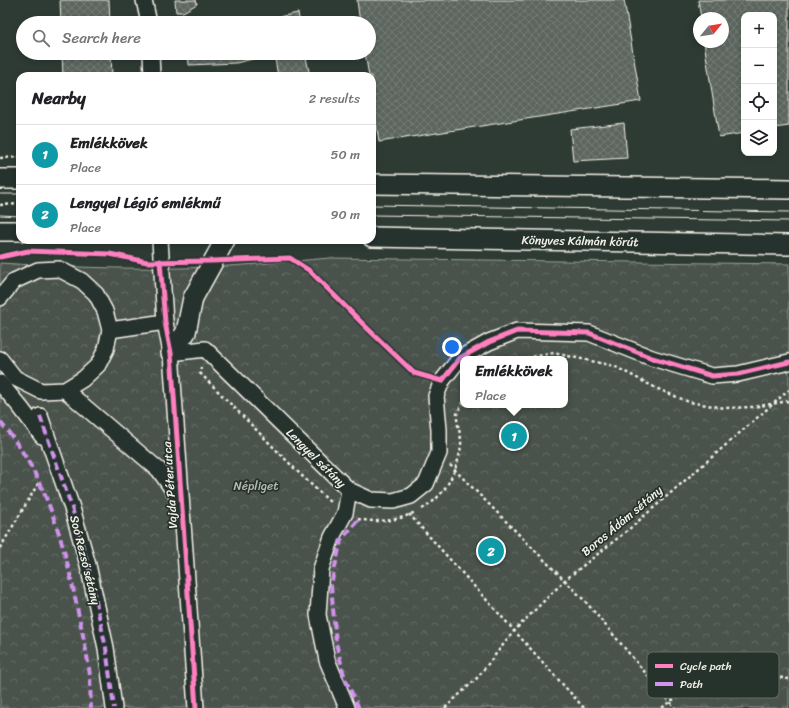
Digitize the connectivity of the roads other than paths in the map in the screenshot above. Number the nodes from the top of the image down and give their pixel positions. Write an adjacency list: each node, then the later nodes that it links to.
1 (144, 0): 3 (street)
2 (155, 0): 4 (street)
3 (148, 16)
4 (152, 16)
5 (151, 60): 6 (street)
6 (152, 72)
7 (0, 179): 8 (main road)
8 (16, 179)
9 (376, 184): 10 (main road)
10 (789, 189)
11 (0, 231): 12 (main road)
12 (16, 232)
13 (376, 237): 16 (main road, Könyves Kálmán körút)
14 (160, 244): 18 (street, Vajda Péter utca)
15 (223, 244): 20 (main road)
16 (789, 244)
17 (0, 298): 19 (street)
18 (165, 322): 19 (street); 20 (street, Vajda Péter utca)
19 (110, 330): 26 (street)
20 (171, 352): 29 (street, Lengyel sétány); 30 (street, Vajda Péter utca)
21 (464, 356): 24 (street, Lengyel sétány)
22 (460, 358): 29 (street, Lengyel sétány)
23 (0, 359): 26 (street)
24 (789, 362)
25 (0, 383): 28 (street)
26 (65, 390): 30 (street)
27 (40, 416): 28 (street, Soó Rezső sétány)
28 (51, 448): 31 (street, Soó Rezső sétány)
29 (349, 490): 33 (street)
30 (180, 501): 32 (street, Vajda Péter utca)
31 (114, 708)
32 (196, 708)
33 (347, 708)

